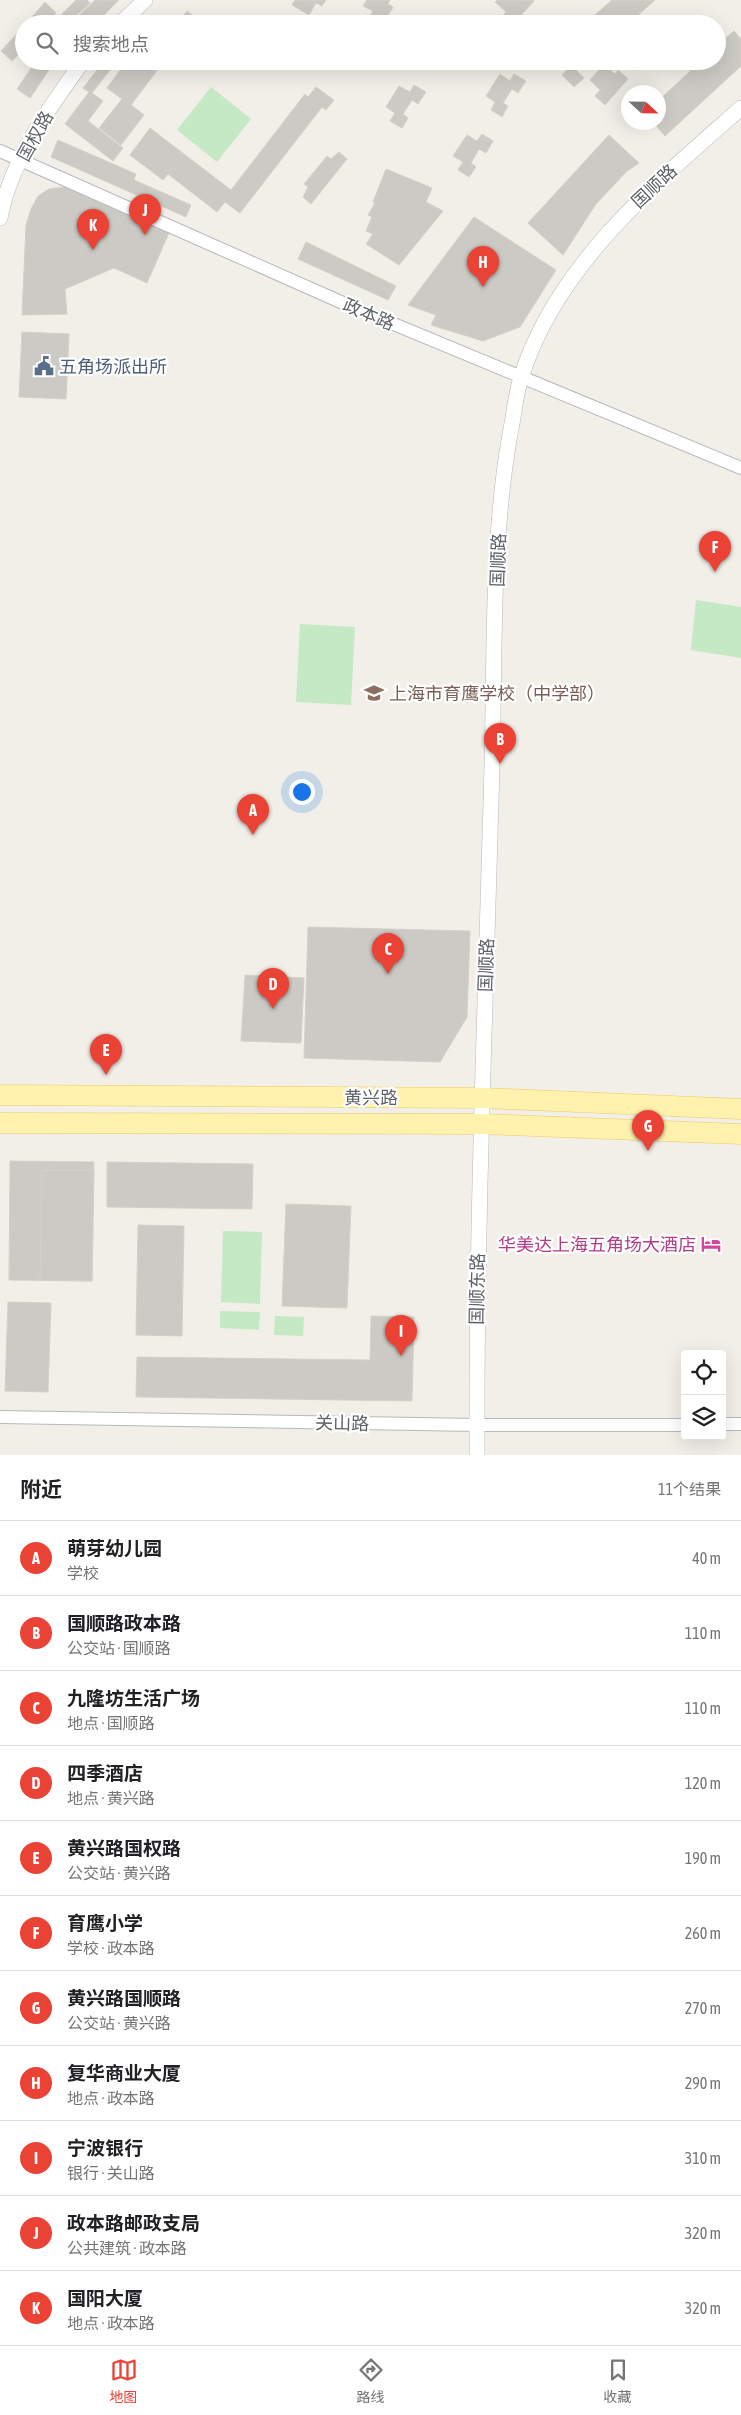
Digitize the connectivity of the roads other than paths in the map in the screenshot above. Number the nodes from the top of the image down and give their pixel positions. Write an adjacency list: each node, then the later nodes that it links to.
1 (146, 0): 2 (street)
2 (130, 15)
3 (76, 70): 6 (street, 国权路)
4 (741, 108): 8 (street, 国顺路)
5 (0, 151): 6 (street, 政本路)
6 (20, 162): 7 (street, 国权路); 8 (street, 政本路)
7 (0, 218)
8 (521, 378): 9 (street, 政本路); 11 (street, 国顺路)
9 (741, 468)
10 (0, 1095): 11 (main road, 黄兴路)
11 (482, 1098): 12 (main road, 黄兴路); 14 (street, 国顺路)
12 (741, 1109)
13 (0, 1123): 14 (main road, 黄兴路)
14 (482, 1124): 15 (main road, 黄兴路); 20 (street, 国顺东路)
15 (741, 1134)
16 (0, 1417): 20 (street, 关山路)
17 (681, 1424): 20 (street, 关山路)
18 (726, 1424): 19 (street)
19 (741, 1424)
20 (477, 1425): 21 (street, 国顺东路)
21 (477, 1455)

